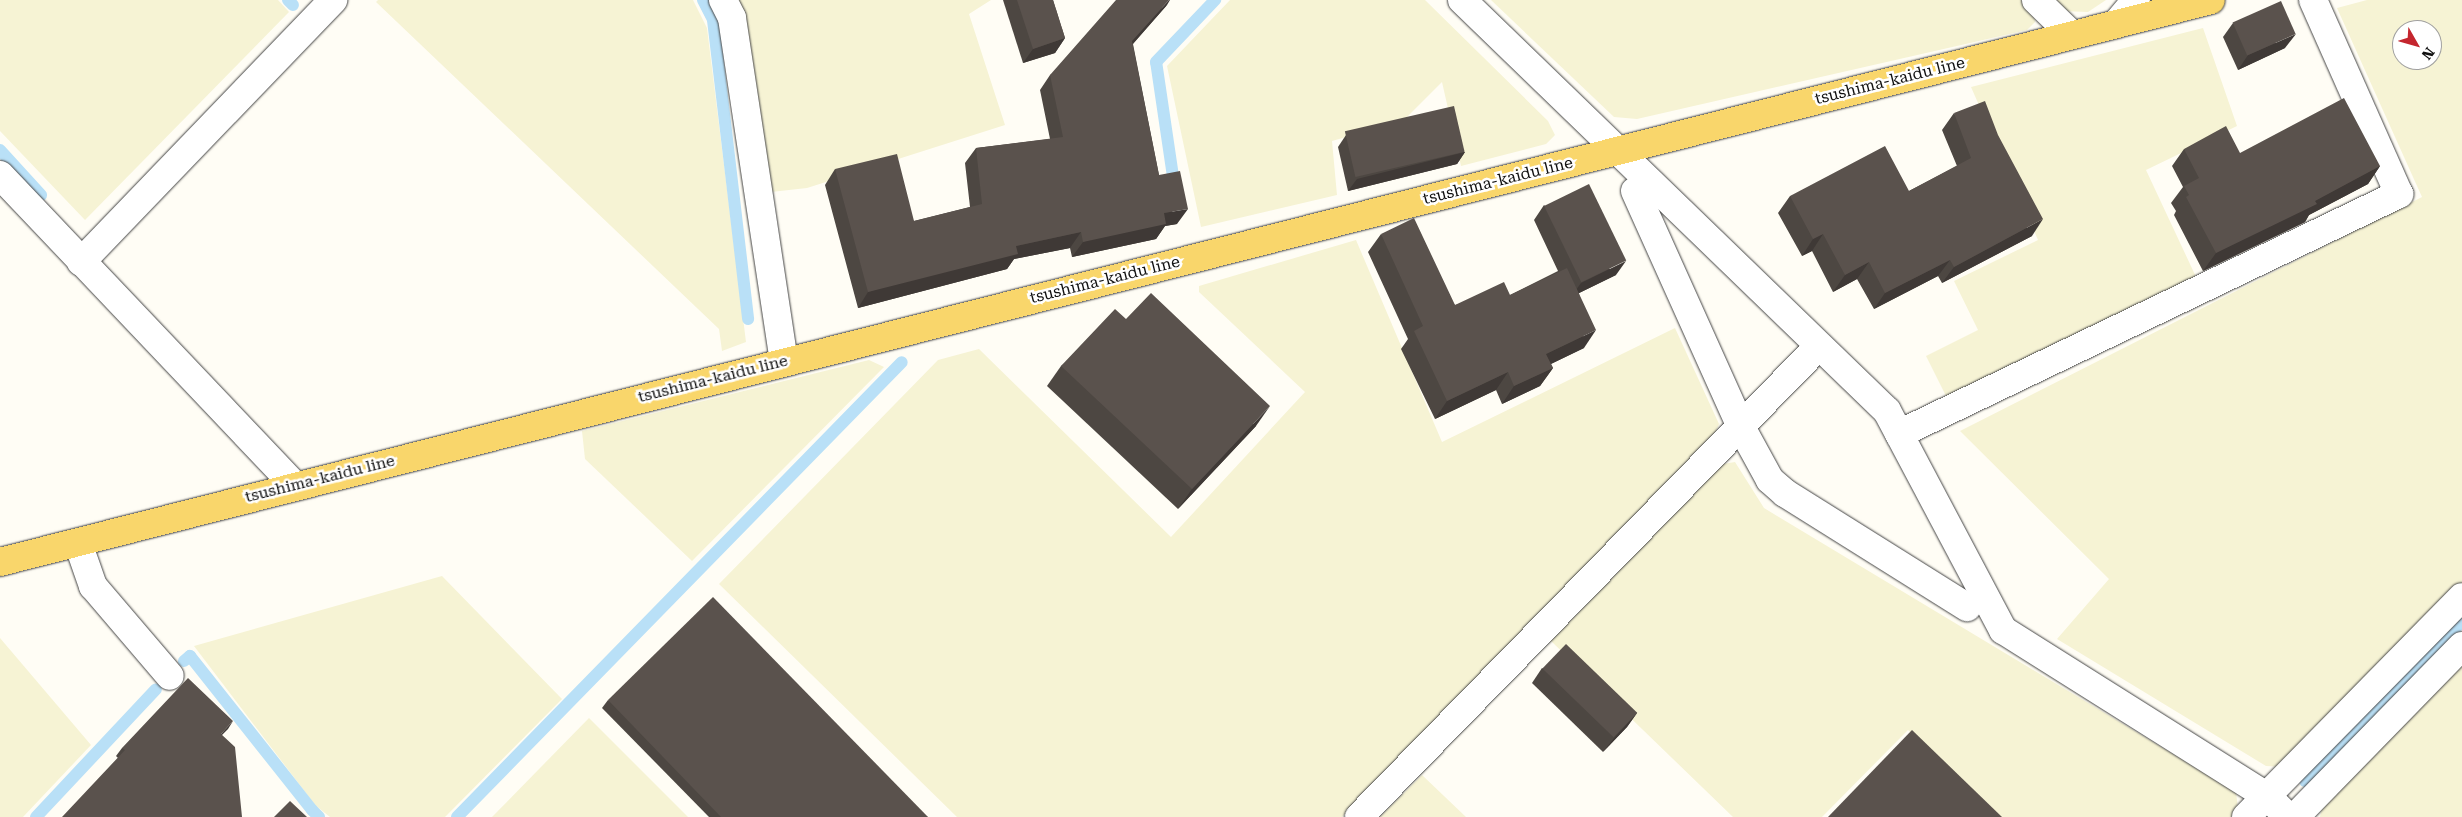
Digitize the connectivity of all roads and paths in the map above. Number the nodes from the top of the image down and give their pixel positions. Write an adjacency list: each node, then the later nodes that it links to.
1 (333, 0): 13 (street)
2 (723, 0): 15 (street)
3 (1462, 0): 10 (street)
4 (2036, 0): 9 (street)
5 (2136, 0): 8 (street)
6 (2211, 0): 8 (main road, tsushima-kaidu line)
7 (2313, 0): 17 (street)
8 (2116, 24): 9 (main road, tsushima-kaidu line)
9 (2072, 35): 10 (main road, tsushima-kaidu line)
10 (1617, 151): 14 (street); 15 (main road, tsushima-kaidu line)
11 (0, 175): 13 (street)
12 (1635, 191): 16 (street)
13 (81, 262): 18 (street)
14 (1819, 346): 16 (street); 17 (street)
15 (784, 361): 18 (main road, tsushima-kaidu line)
16 (1741, 428): 22 (street); 26 (street)
17 (1899, 434): 25 (street)
18 (294, 485): 19 (main road, tsushima-kaidu line)
19 (78, 543): 20 (main road, tsushima-kaidu line); 24 (street)
20 (0, 562)
21 (2462, 597): 25 (street)
22 (1967, 607)
23 (2462, 646): 29 (street)
24 (170, 676)
25 (2267, 796): 27 (street); 28 (street)
26 (1359, 817)
27 (2246, 817)
28 (2288, 817)
29 (2294, 817)

